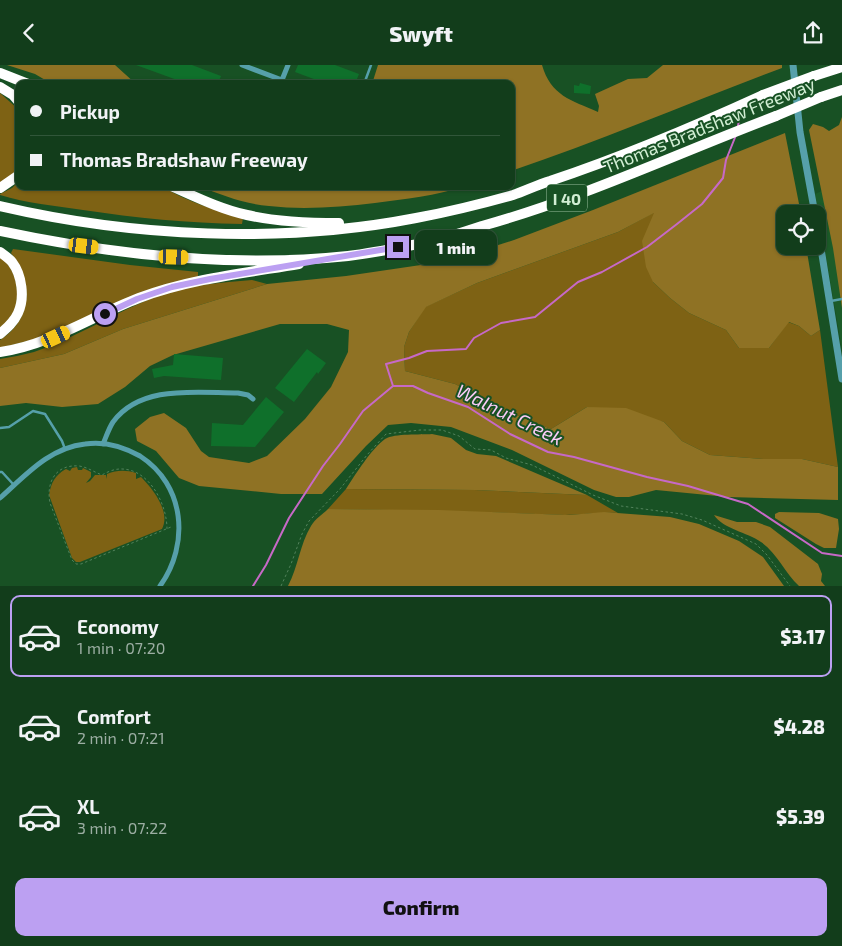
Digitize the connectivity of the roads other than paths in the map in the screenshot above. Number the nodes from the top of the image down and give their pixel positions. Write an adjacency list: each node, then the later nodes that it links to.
1 (242, 65): 8 (street)
2 (288, 65): 8 (street)
3 (371, 65): 9 (lane)
4 (792, 65): 16 (street)
5 (842, 67): 18 (highway, Thomas Bradshaw Freeway / I 40, bridge)
6 (0, 73): 7 (highway)
7 (18, 80)
8 (282, 80)
9 (365, 80)
10 (0, 87): 12 (highway)
11 (842, 90): 21 (highway, Thomas Bradshaw Freeway / I 40, bridge)
12 (15, 98)
13 (15, 178): 14 (highway)
14 (0, 188)
15 (180, 190): 18 (highway)
16 (813, 205)
17 (0, 206): 18 (highway, Thomas Bradshaw Freeway / I 40)
18 (378, 224)
19 (0, 231): 21 (highway, Thomas Bradshaw Freeway / I 40)
20 (0, 252): 25 (highway)
21 (350, 255): 26 (highway)
22 (822, 255): 24 (street)
23 (842, 299): 24 (lane)
24 (830, 301): 27 (street)
25 (0, 334)
26 (0, 352)
27 (842, 379)
28 (253, 399): 30 (street)
29 (0, 428): 31 (lane)
30 (104, 444): 31 (street); 35 (street)
31 (64, 449): 33 (street)
32 (0, 473): 33 (lane)
33 (14, 485): 34 (street)
34 (0, 497)
35 (160, 586)

